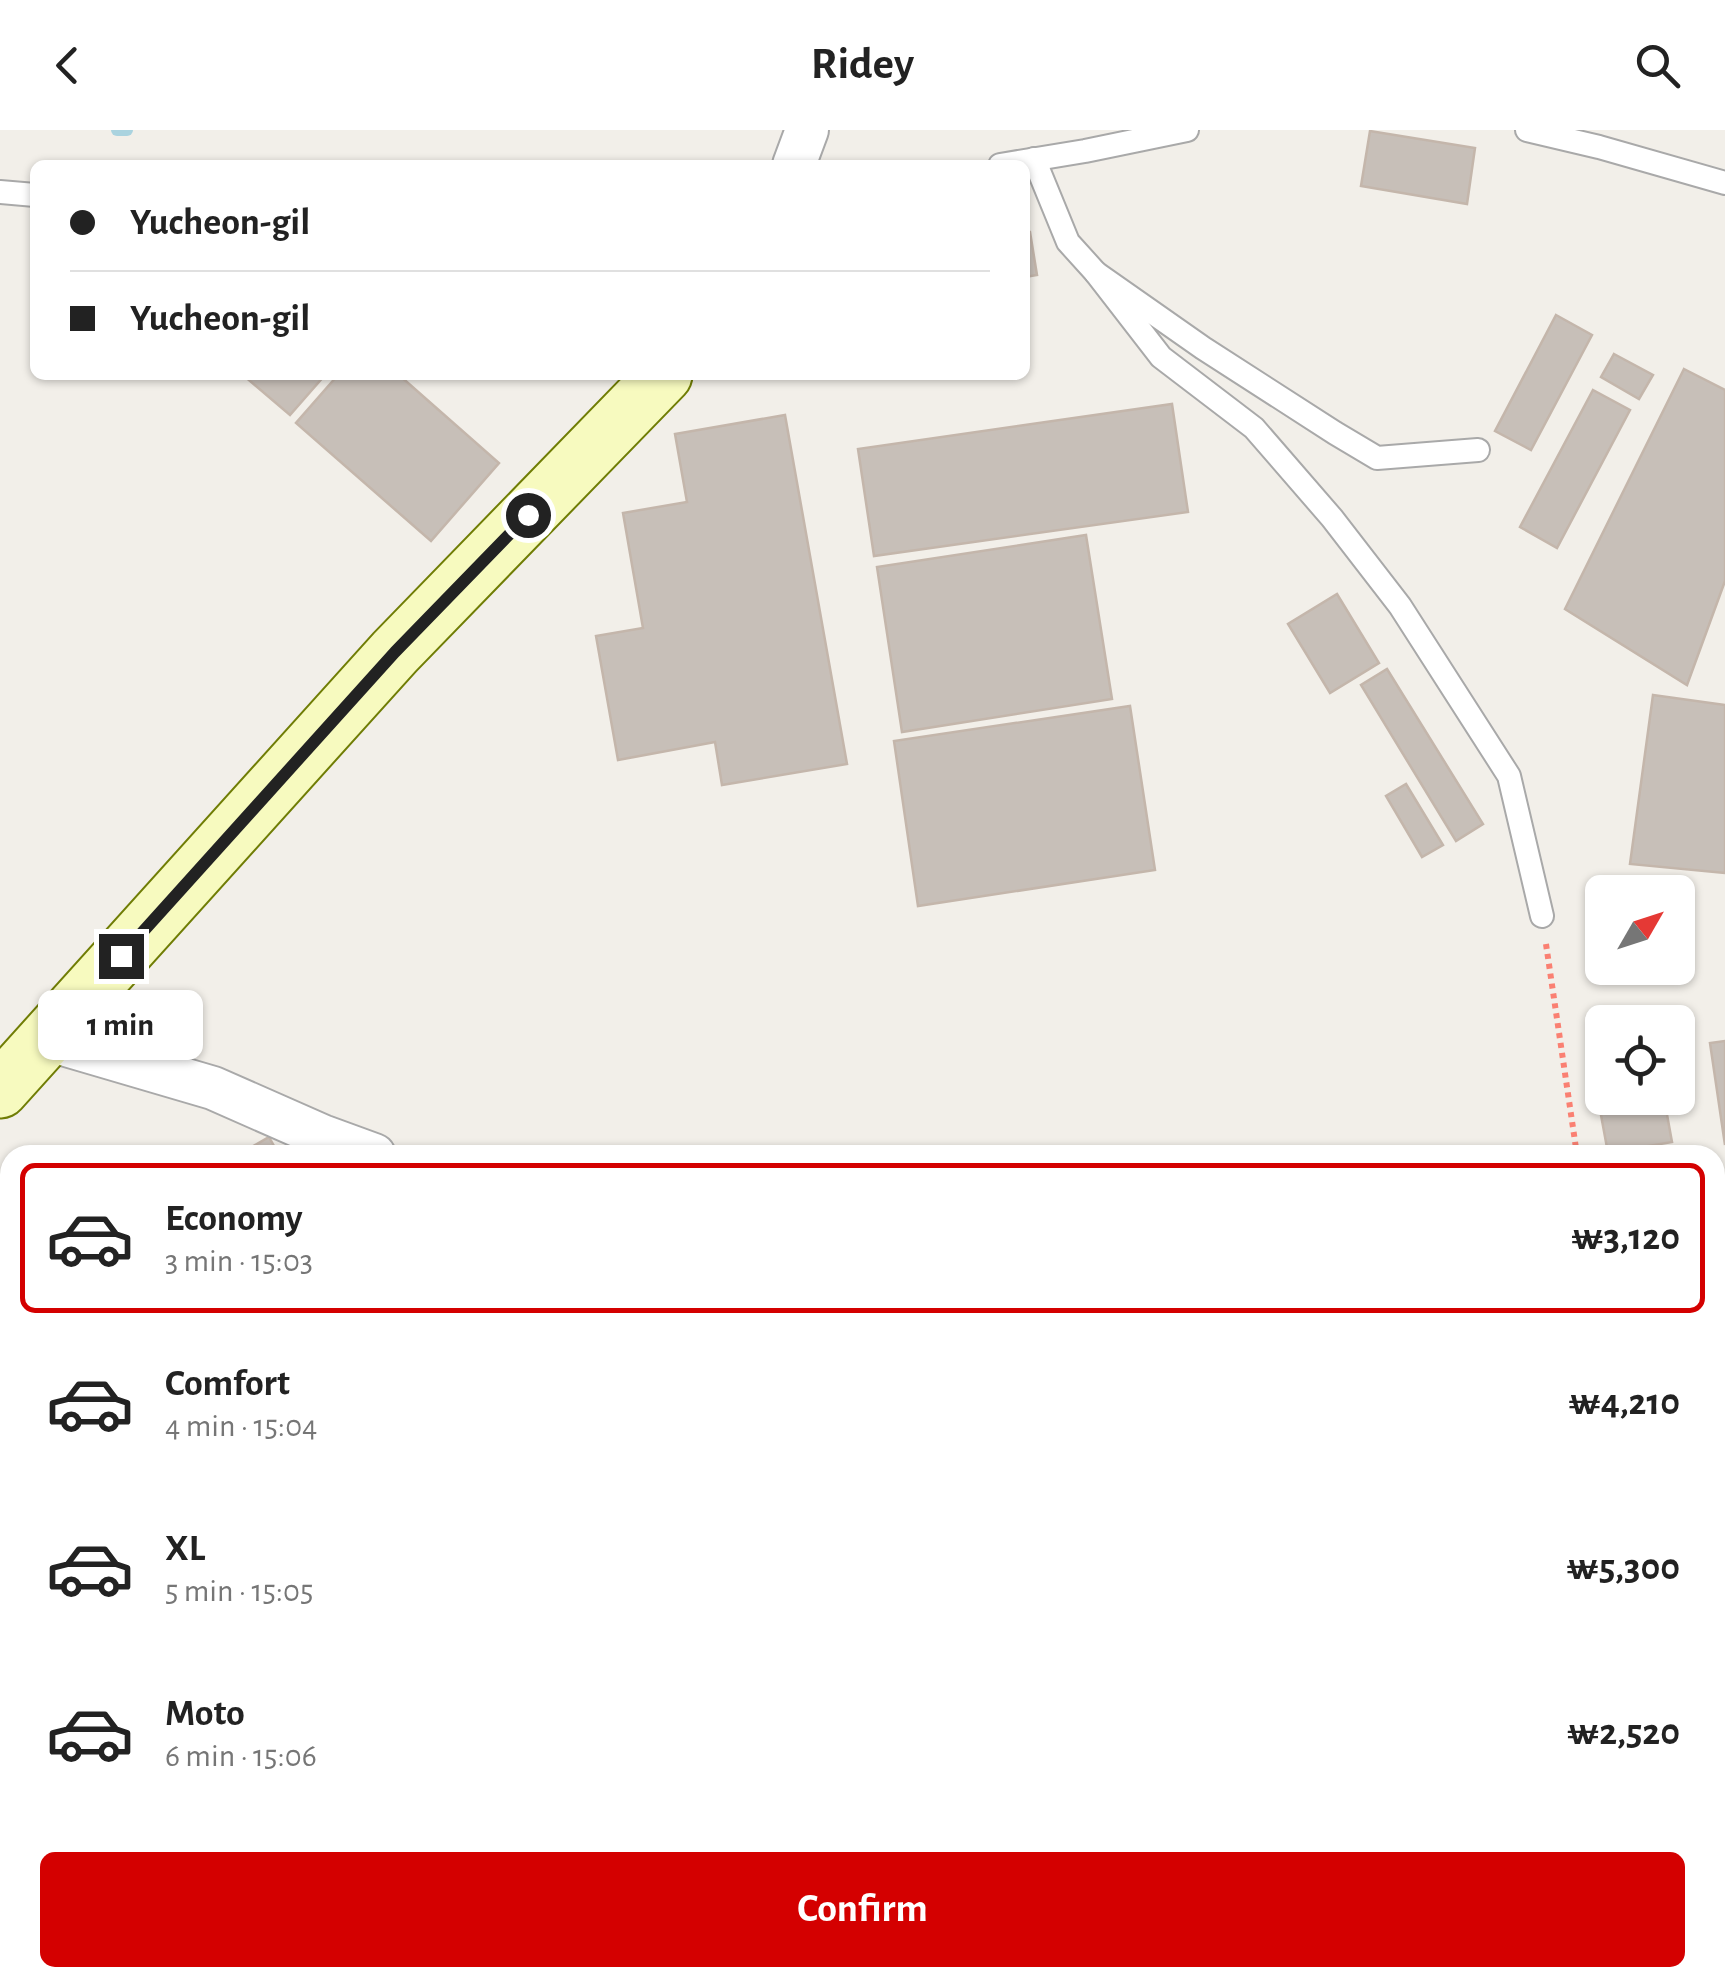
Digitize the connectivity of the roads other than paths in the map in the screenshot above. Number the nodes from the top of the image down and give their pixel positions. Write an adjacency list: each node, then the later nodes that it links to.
1 (806, 130): 4 (street)
2 (1187, 130): 5 (lane)
3 (1527, 130): 7 (lane)
4 (796, 160)
5 (1034, 160): 6 (lane); 10 (lane)
6 (1030, 161)
7 (1725, 183)
8 (0, 192): 9 (lane)
9 (30, 195)
10 (1096, 272): 12 (lane); 13 (lane)
11 (659, 380): 14 (street)
12 (1478, 450)
13 (1542, 916)
14 (46, 1038): 15 (street); 16 (street)
15 (0, 1090)
16 (347, 1145)

